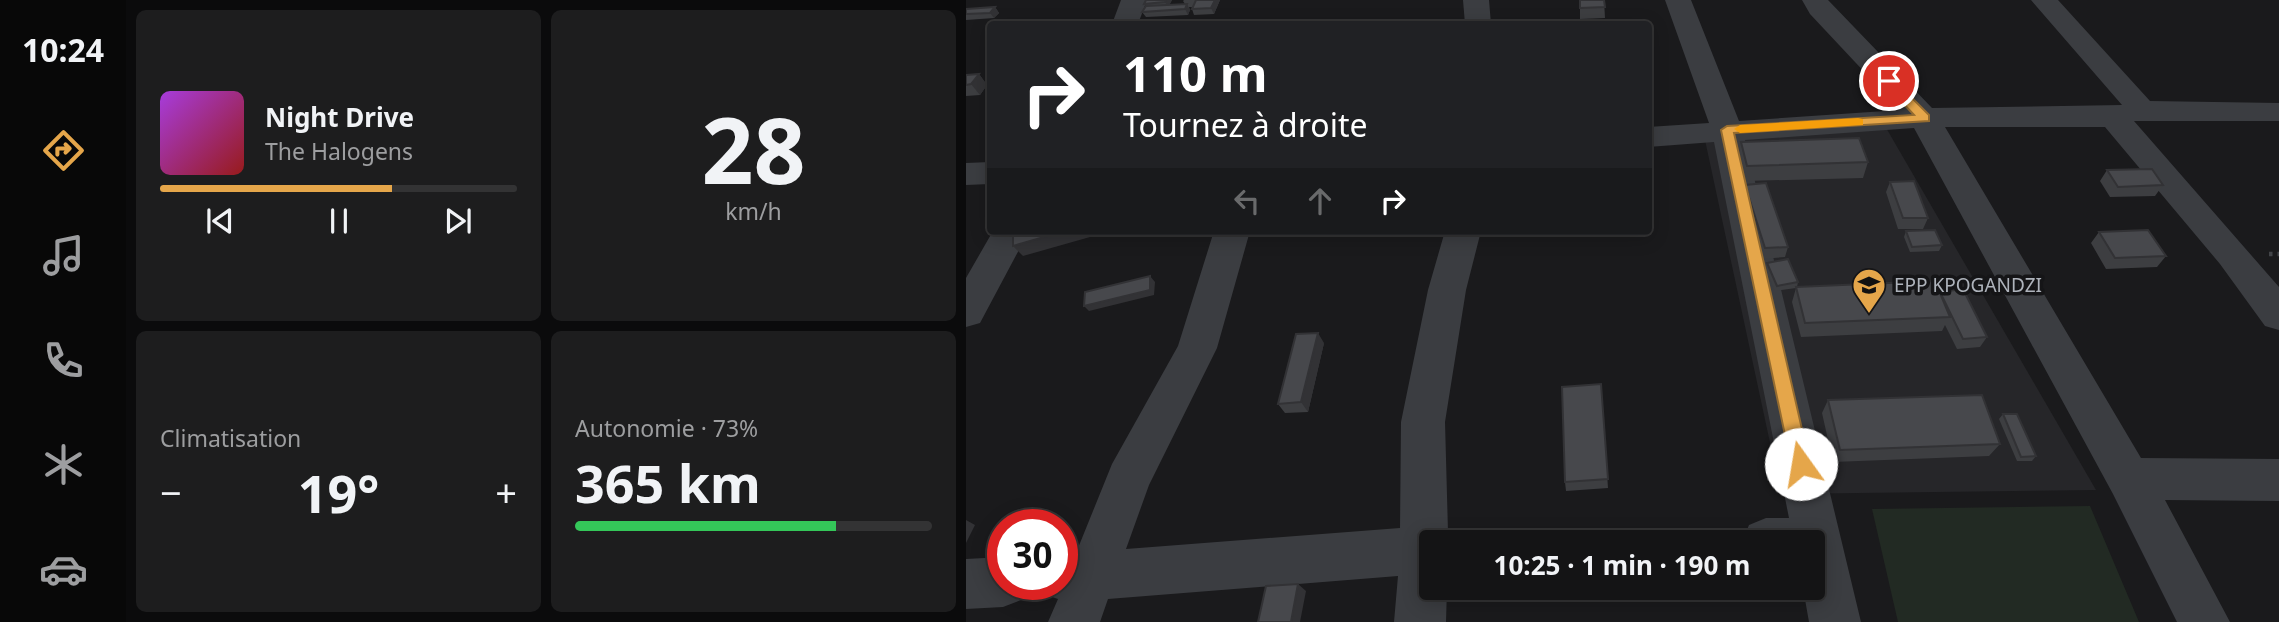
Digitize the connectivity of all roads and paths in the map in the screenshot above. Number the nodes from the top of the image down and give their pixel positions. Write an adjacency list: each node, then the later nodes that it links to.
1 (1134, 0): 6 (street)
2 (1476, 0): 7 (street)
3 (1678, 0): 11 (street)
4 (1815, 0): 10 (street)
5 (2044, 0): 9 (street)
6 (1126, 21)
7 (1478, 21)
8 (2279, 112): 9 (street)
9 (2128, 114): 10 (street); 19 (street)
10 (1924, 118): 11 (street); 20 (street)
11 (1727, 130): 12 (street); 23 (street)
12 (1652, 137)
13 (987, 173): 14 (street)
14 (966, 174)
15 (1009, 235): 18 (street)
16 (1231, 235): 28 (street)
17 (1462, 235): 22 (street)
18 (966, 312)
19 (2279, 315)
20 (2129, 479): 21 (street); 33 (street)
21 (2279, 481)
22 (1427, 530)
23 (1815, 530)
24 (1419, 550): 29 (street)
25 (1825, 575): 32 (street)
26 (987, 583): 27 (street)
27 (966, 584)
28 (1078, 586)
29 (1078, 592)
30 (1422, 600): 31 (street)
31 (1420, 622)
32 (1835, 622)
33 (2204, 622)

